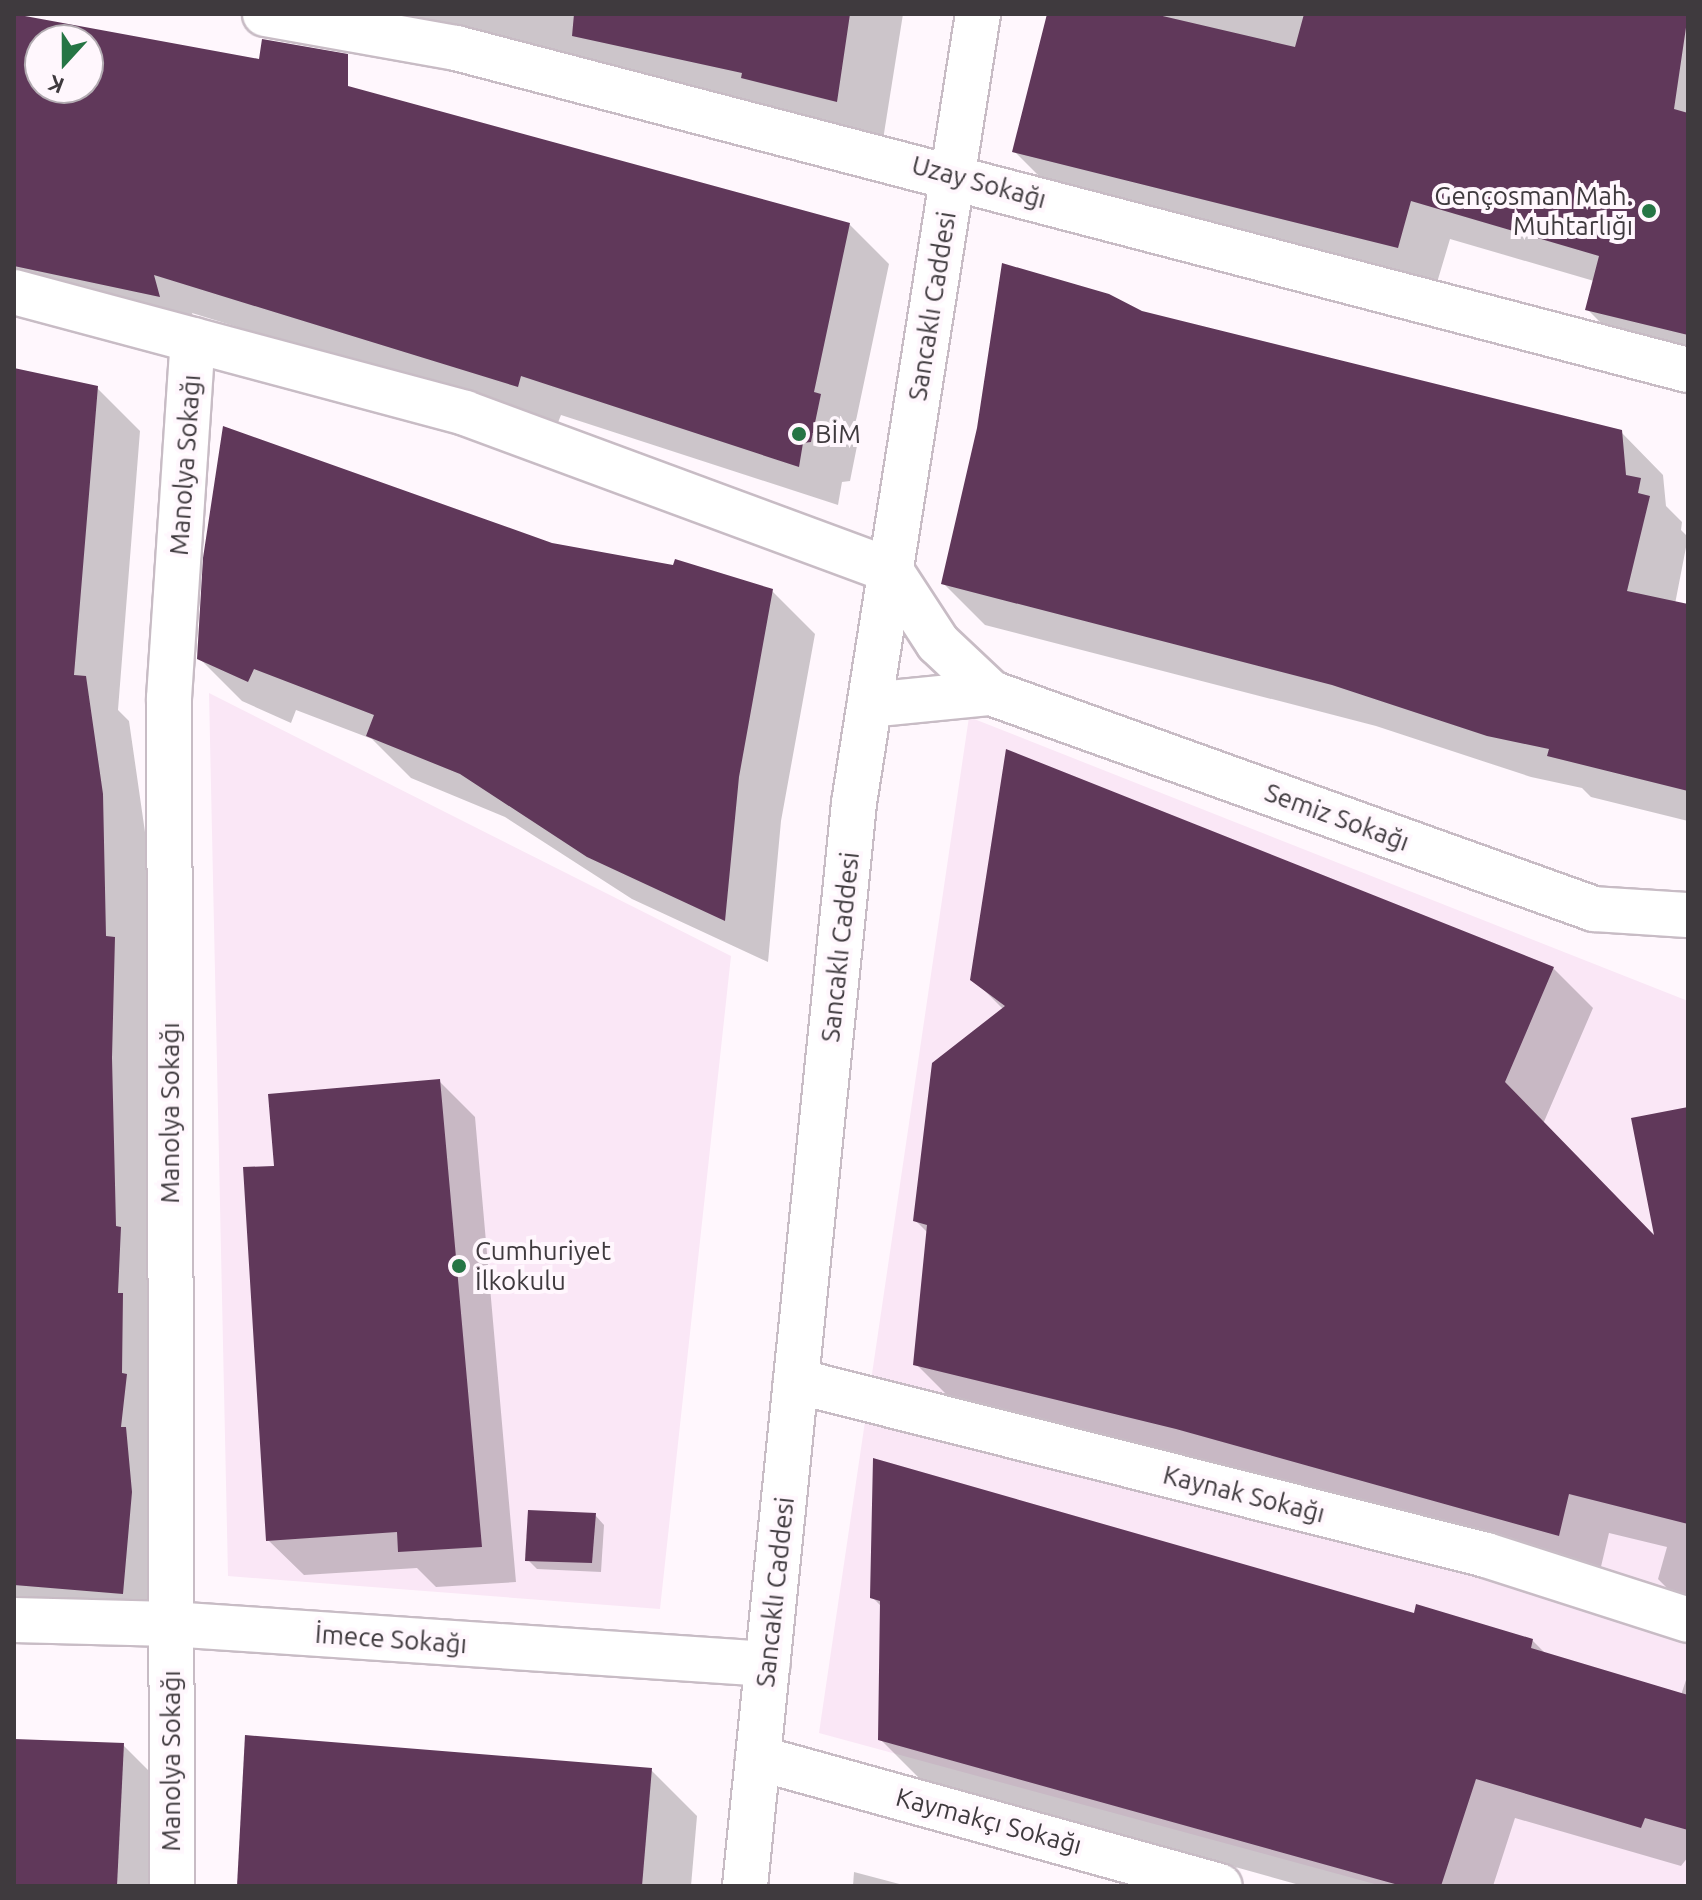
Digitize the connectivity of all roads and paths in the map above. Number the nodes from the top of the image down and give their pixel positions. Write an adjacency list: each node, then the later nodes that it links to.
1 (265, 14): 3 (street, Uzay Sokağı)
2 (978, 14): 3 (street, Sancaklı Caddesi)
3 (953, 175): 6 (street, Uzay Sokağı); 7 (street, Sancaklı Caddesi)
4 (14, 292): 5 (street)
5 (193, 340): 7 (street); 14 (street, Manolya Sokağı)
6 (1688, 370)
7 (891, 571): 8 (street, Semiz Sokağı); 9 (street, Sancaklı Caddesi)
8 (991, 693): 9 (street, Semiz Sokağı); 10 (street, Semiz Sokağı)
9 (870, 705): 11 (street, Sancaklı Caddesi)
10 (1688, 915)
11 (796, 1381): 13 (street, Kaynak Sokağı); 15 (street, Sancaklı Caddesi)
12 (14, 1620): 14 (street, İmece Sokağı)
13 (1688, 1620)
14 (170, 1624): 15 (street, İmece Sokağı); 17 (street, Manolya Sokağı)
15 (768, 1664): 16 (street, Sancaklı Caddesi)
16 (758, 1758): 18 (street, Sancaklı Caddesi); 19 (street, Kaymakçı Sokağı)
17 (172, 1886)
18 (745, 1886)
19 (1220, 1886)

